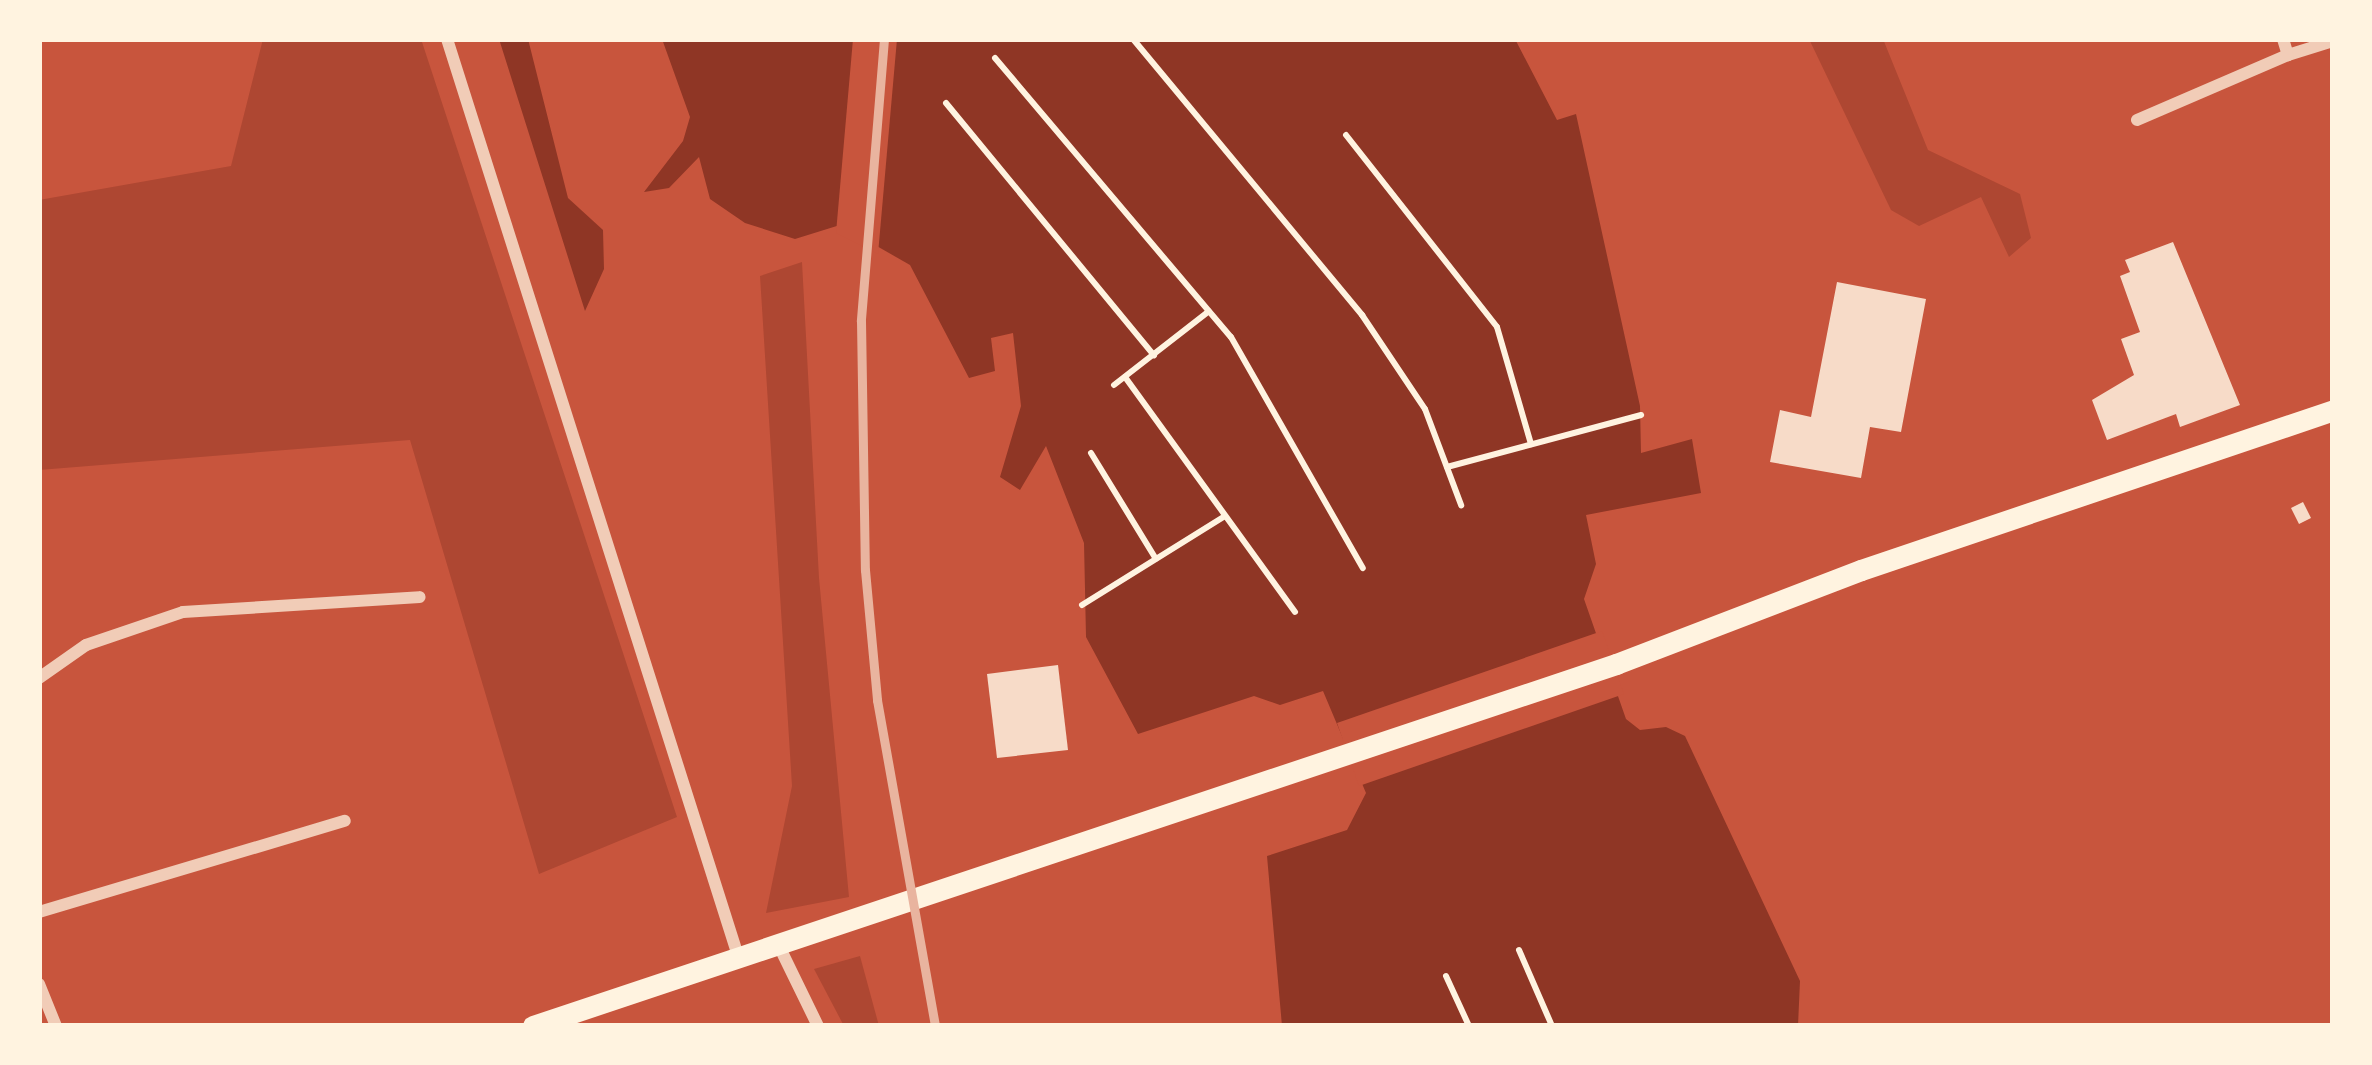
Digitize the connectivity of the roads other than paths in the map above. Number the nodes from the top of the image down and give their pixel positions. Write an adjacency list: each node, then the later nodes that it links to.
1 (447, 39): 12 (street)
2 (2282, 39): 4 (street)
3 (2333, 41): 4 (street)
4 (2288, 55): 5 (street)
5 (2137, 120)
6 (2333, 410): 11 (main road)
7 (420, 597): 8 (street)
8 (39, 679)
9 (345, 821): 10 (street)
10 (39, 912)
11 (777, 943): 12 (main road); 16 (street)
12 (738, 956): 15 (main road)
13 (39, 984): 14 (street)
14 (56, 1026)
15 (533, 1026)
16 (818, 1026)

